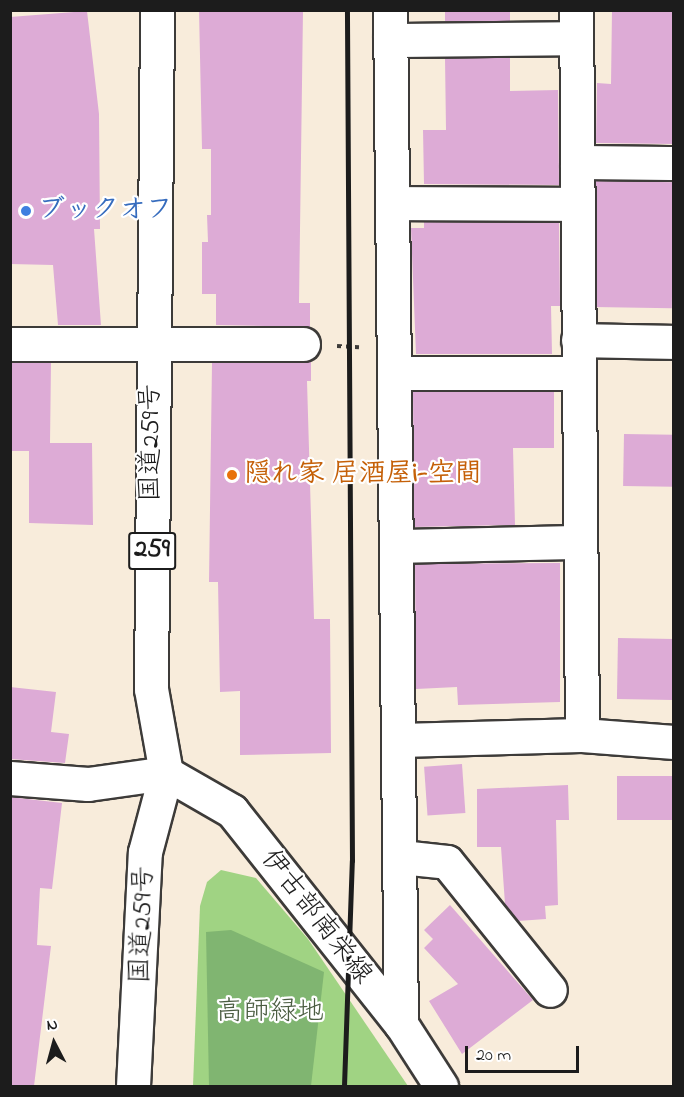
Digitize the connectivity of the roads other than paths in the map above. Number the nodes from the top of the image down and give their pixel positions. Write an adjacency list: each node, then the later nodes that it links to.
1 (157, 10): 12 (main road, 国道259号 / 259)
2 (576, 24): 3 (main road); 4 (main road)
3 (390, 25): 6 (main road)
4 (577, 162): 5 (main road); 7 (main road)
5 (674, 163)
6 (396, 203): 7 (main road); 13 (main road)
7 (576, 204): 8 (main road)
8 (578, 340): 9 (main road); 14 (main road)
9 (674, 342)
10 (10, 344): 12 (main road)
11 (303, 345): 12 (main road)
12 (153, 347): 20 (main road, 国道259号 / 259)
13 (396, 360): 14 (main road); 16 (main road)
14 (578, 373): 15 (main road)
15 (579, 542): 16 (main road); 17 (main road)
16 (398, 546): 18 (main road)
17 (582, 735): 18 (main road); 19 (main road)
18 (399, 740): 22 (main road)
19 (674, 742)
20 (166, 773): 21 (main road); 24 (main road, 伊古部南栄線); 25 (main road, 国道259号 / 259)
21 (10, 778)
22 (401, 857): 23 (main road); 24 (main road)
23 (550, 990)
24 (401, 1024): 26 (main road, 伊古部南栄線)
25 (133, 1086)
26 (441, 1086)

